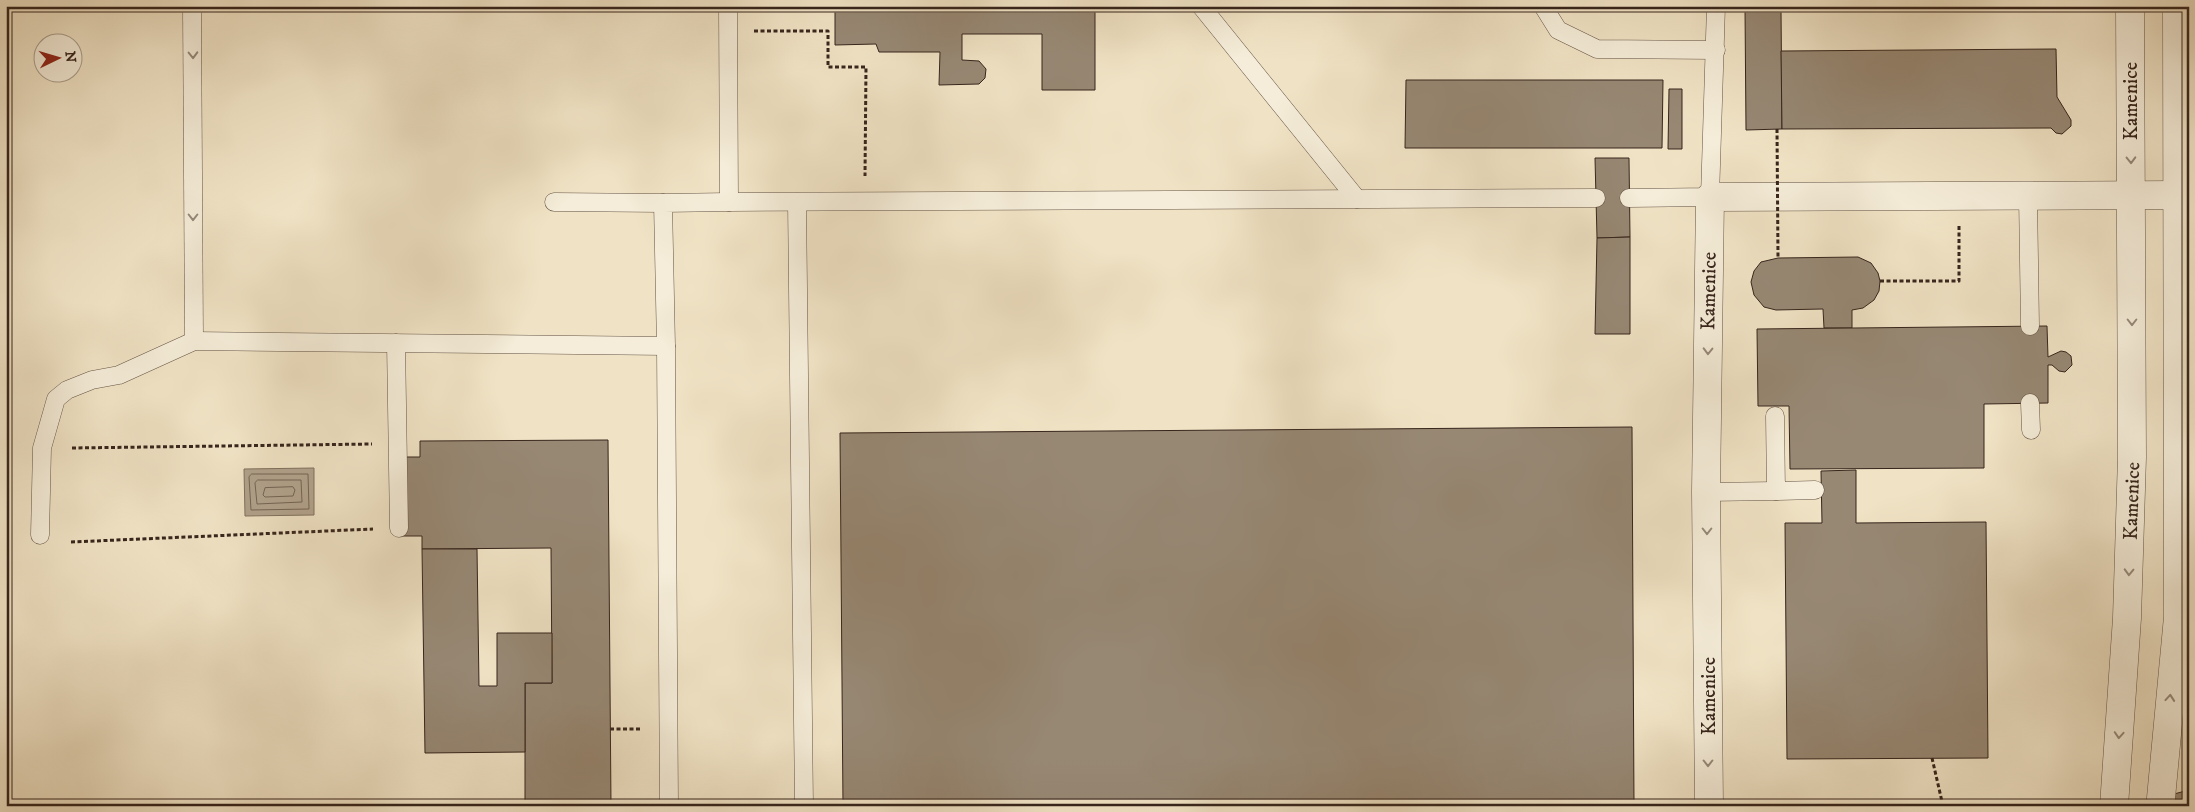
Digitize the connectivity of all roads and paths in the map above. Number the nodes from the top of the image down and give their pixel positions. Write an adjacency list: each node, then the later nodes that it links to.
1 (192, 6): 27 (lane, one-way to 27)
2 (728, 6): 8 (lane)
3 (1201, 6): 18 (lane)
4 (1543, 6): 9 (lane)
5 (1716, 6): 9 (lane)
6 (2130, 6): 11 (street, Kamenice, one-way to 11)
7 (2177, 6): 14 (street)
8 (729, 31): 19 (path); 21 (lane)
9 (1716, 50): 15 (lane)
10 (1777, 129): 24 (path, bridge)
11 (2131, 195): 13 (street); 14 (street); 47 (street, Kamenice, one-way to 47)
12 (1959, 196): 13 (street); 15 (street); 25 (path)
13 (2028, 196): 26 (lane)
14 (2179, 196): 42 (street, one-way to 14)
15 (1710, 197): 17 (lane); 37 (street, Kamenice, one-way to 37)
16 (1596, 198): 18 (lane)
17 (1629, 198)
18 (1357, 200): 19 (lane)
19 (865, 201): 22 (lane)
20 (554, 202): 23 (lane)
21 (729, 202): 22 (lane); 23 (lane)
22 (796, 202): 44 (lane)
23 (663, 203): 29 (lane)
24 (1778, 258)
25 (1880, 281)
26 (2030, 326)
27 (194, 340): 28 (lane); 39 (lane)
28 (396, 343): 29 (lane); 33 (lane)
29 (666, 346): 43 (lane)
30 (2030, 403): 32 (lane)
31 (1775, 416): 36 (lane)
32 (2031, 430)
33 (397, 444): 34 (path); 38 (lane)
34 (72, 448)
35 (1815, 490): 36 (lane)
36 (1776, 491): 37 (lane)
37 (1706, 492): 45 (street, Kamenice, one-way to 45)
38 (399, 528): 40 (path)
39 (40, 535)
40 (71, 542)
41 (1932, 758): 46 (path)
42 (2161, 798)
43 (668, 806)
44 (804, 806)
45 (1709, 806)
46 (1944, 806)
47 (2114, 806)

